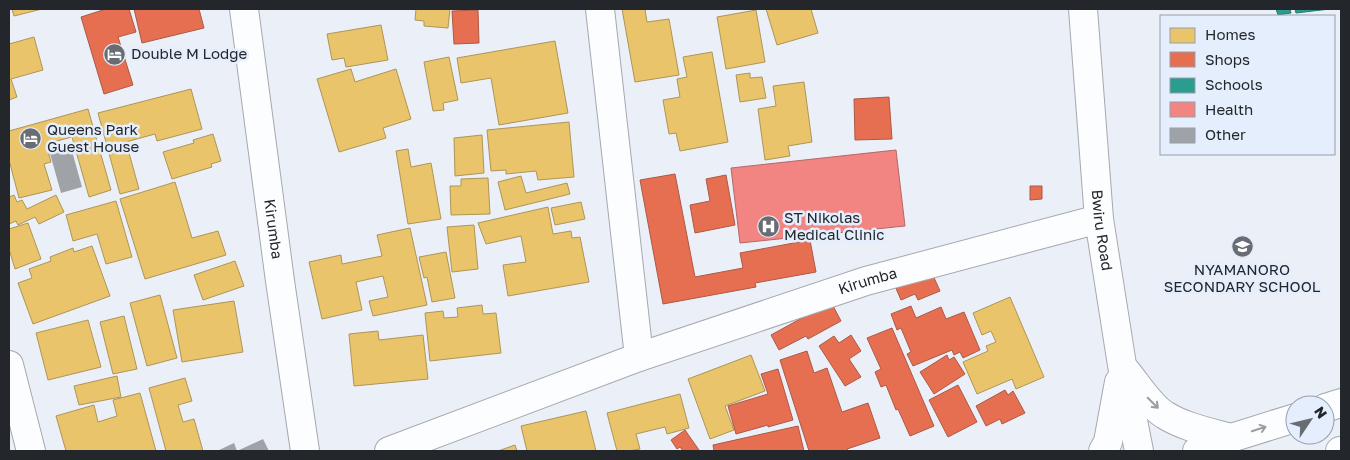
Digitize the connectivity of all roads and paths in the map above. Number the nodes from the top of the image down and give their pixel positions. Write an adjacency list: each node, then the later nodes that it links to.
1 (244, 9): 11 (street, Kirumba)
2 (600, 9): 5 (street)
3 (1083, 9): 4 (street, Bwiru Road)
4 (1099, 219): 5 (street, Kirumba); 7 (street, Bwiru Road)
5 (639, 357): 12 (street, Kirumba)
6 (9, 365): 10 (street)
7 (1122, 365): 9 (street, one-way to 9); 13 (street); 14 (street, Bwiru Road)
8 (1285, 421): 9 (street, one-way to 8)
9 (1231, 438): 15 (street)
10 (31, 451)
11 (305, 451)
12 (389, 451)
13 (1103, 451)
14 (1138, 451)
15 (1197, 451)

